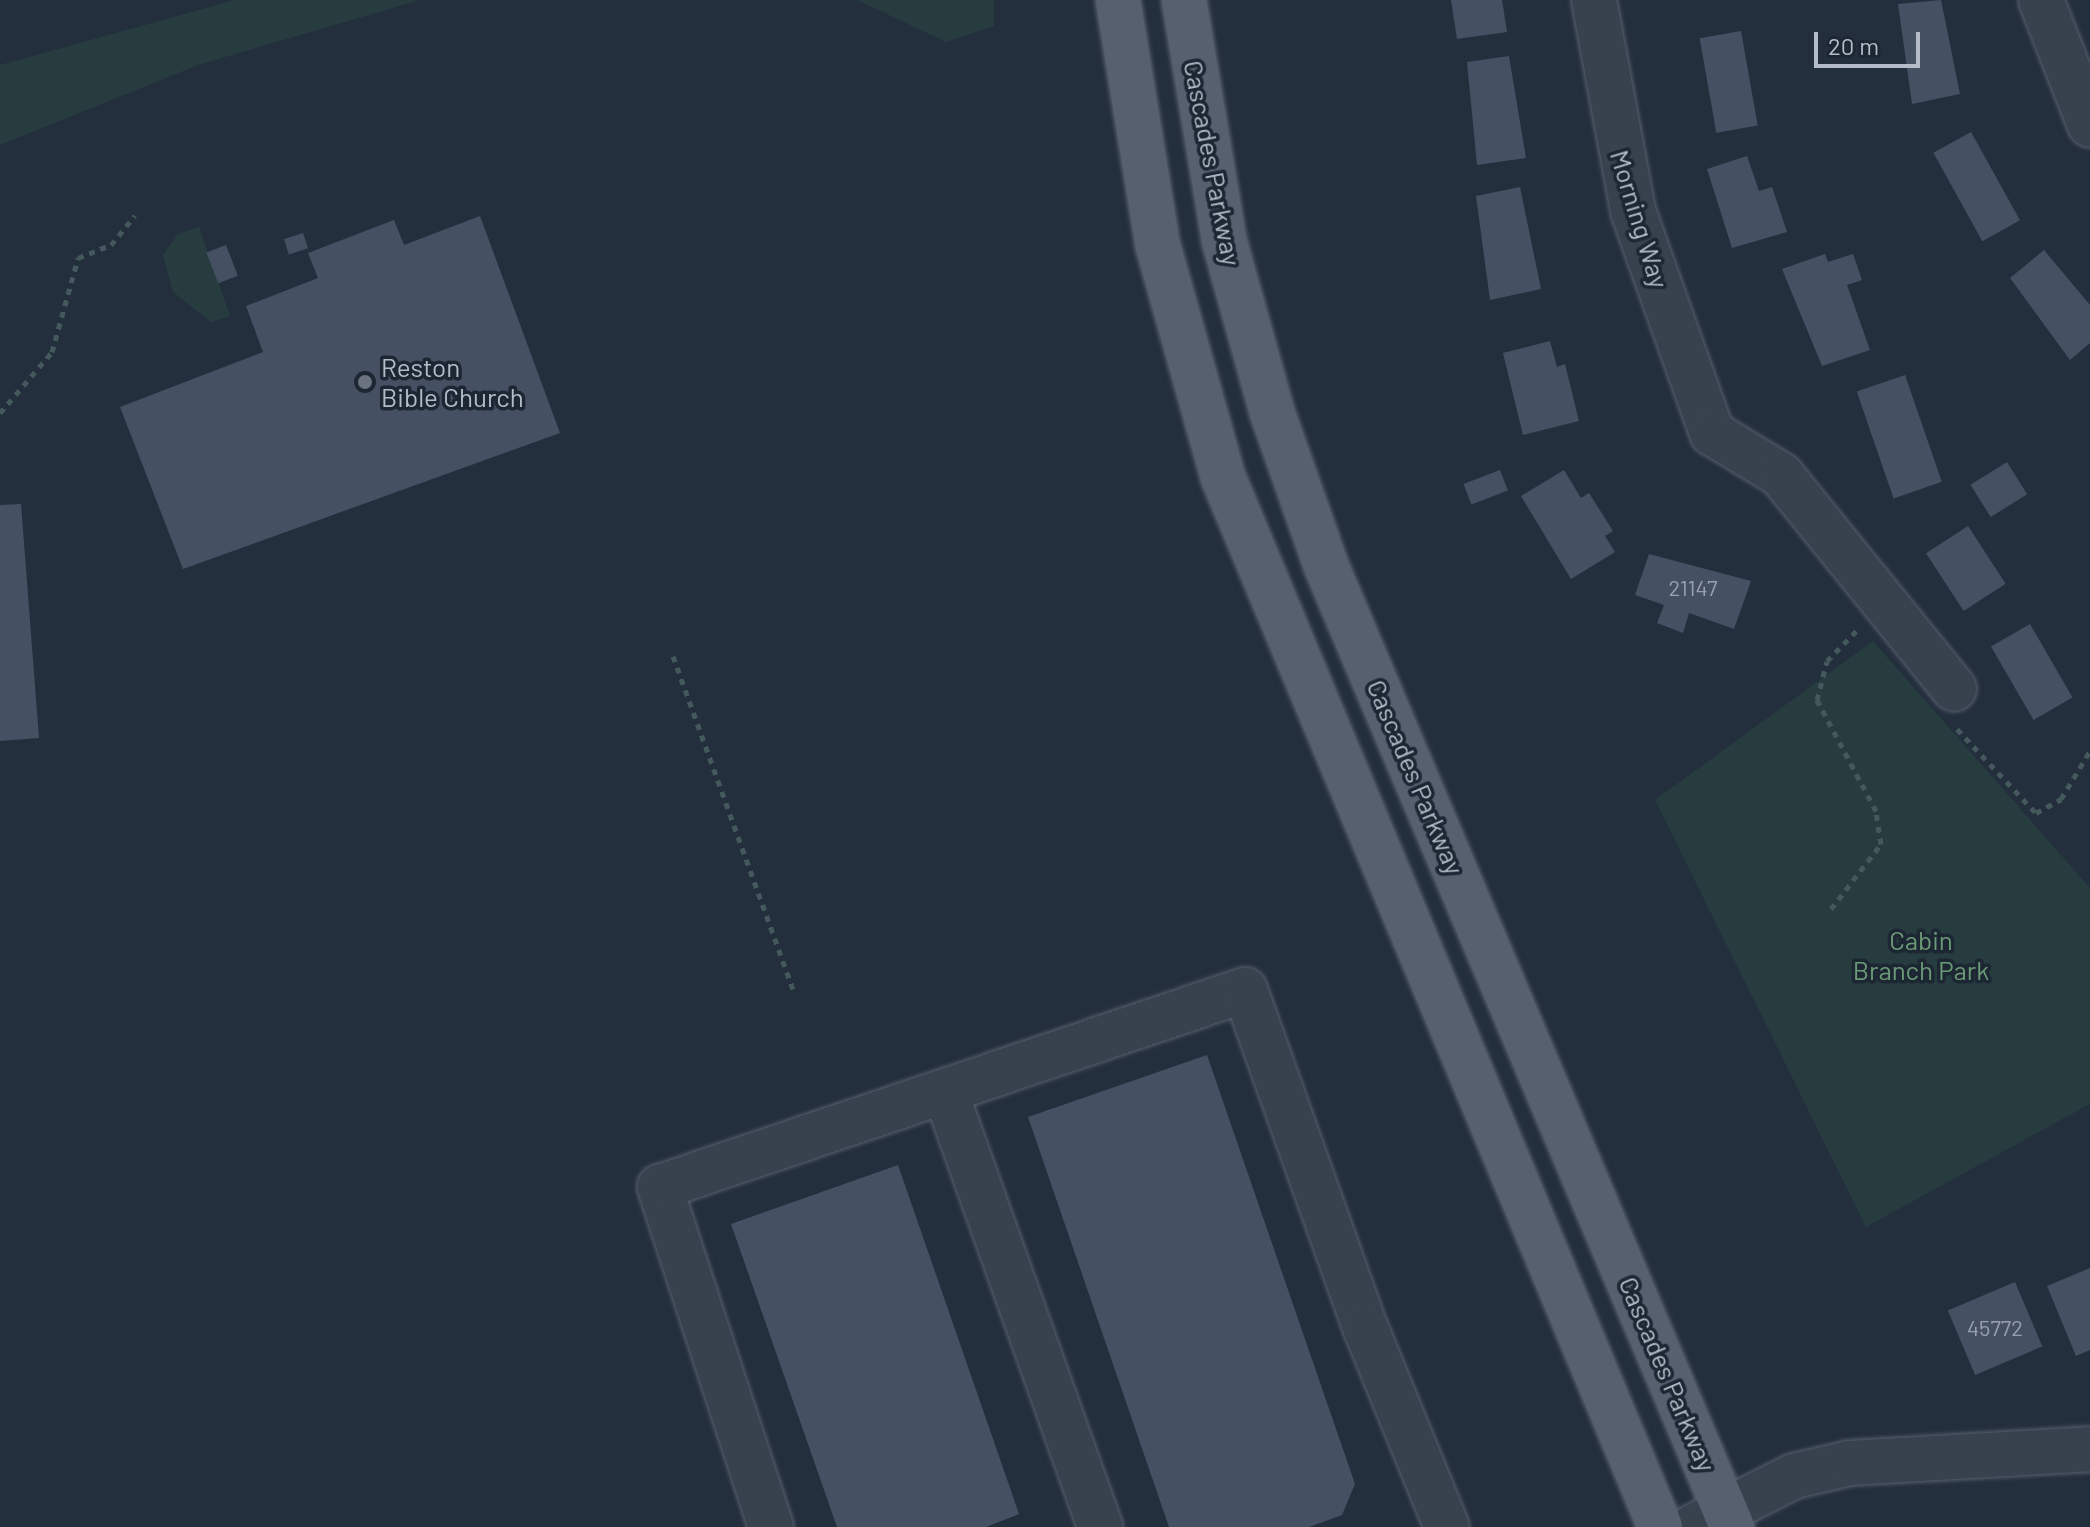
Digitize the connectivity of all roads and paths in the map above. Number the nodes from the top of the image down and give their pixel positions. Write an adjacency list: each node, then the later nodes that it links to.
1 (1118, 0): 19 (main road)
2 (1184, 0): 15 (main road, Cascades Parkway)
3 (1594, 0): 10 (street, Morning Way)
4 (2041, 0): 5 (street)
5 (2090, 125)
6 (135, 215): 7 (path)
7 (0, 413)
8 (1867, 622): 11 (path)
9 (673, 656): 12 (path)
10 (1954, 689)
11 (1831, 909)
12 (795, 994)
13 (945, 1091): 16 (street); 17 (street); 18 (street)
14 (2090, 1449): 15 (street)
15 (1717, 1522)
16 (771, 1527)
17 (1100, 1527)
18 (1447, 1527)
19 (1660, 1527)

